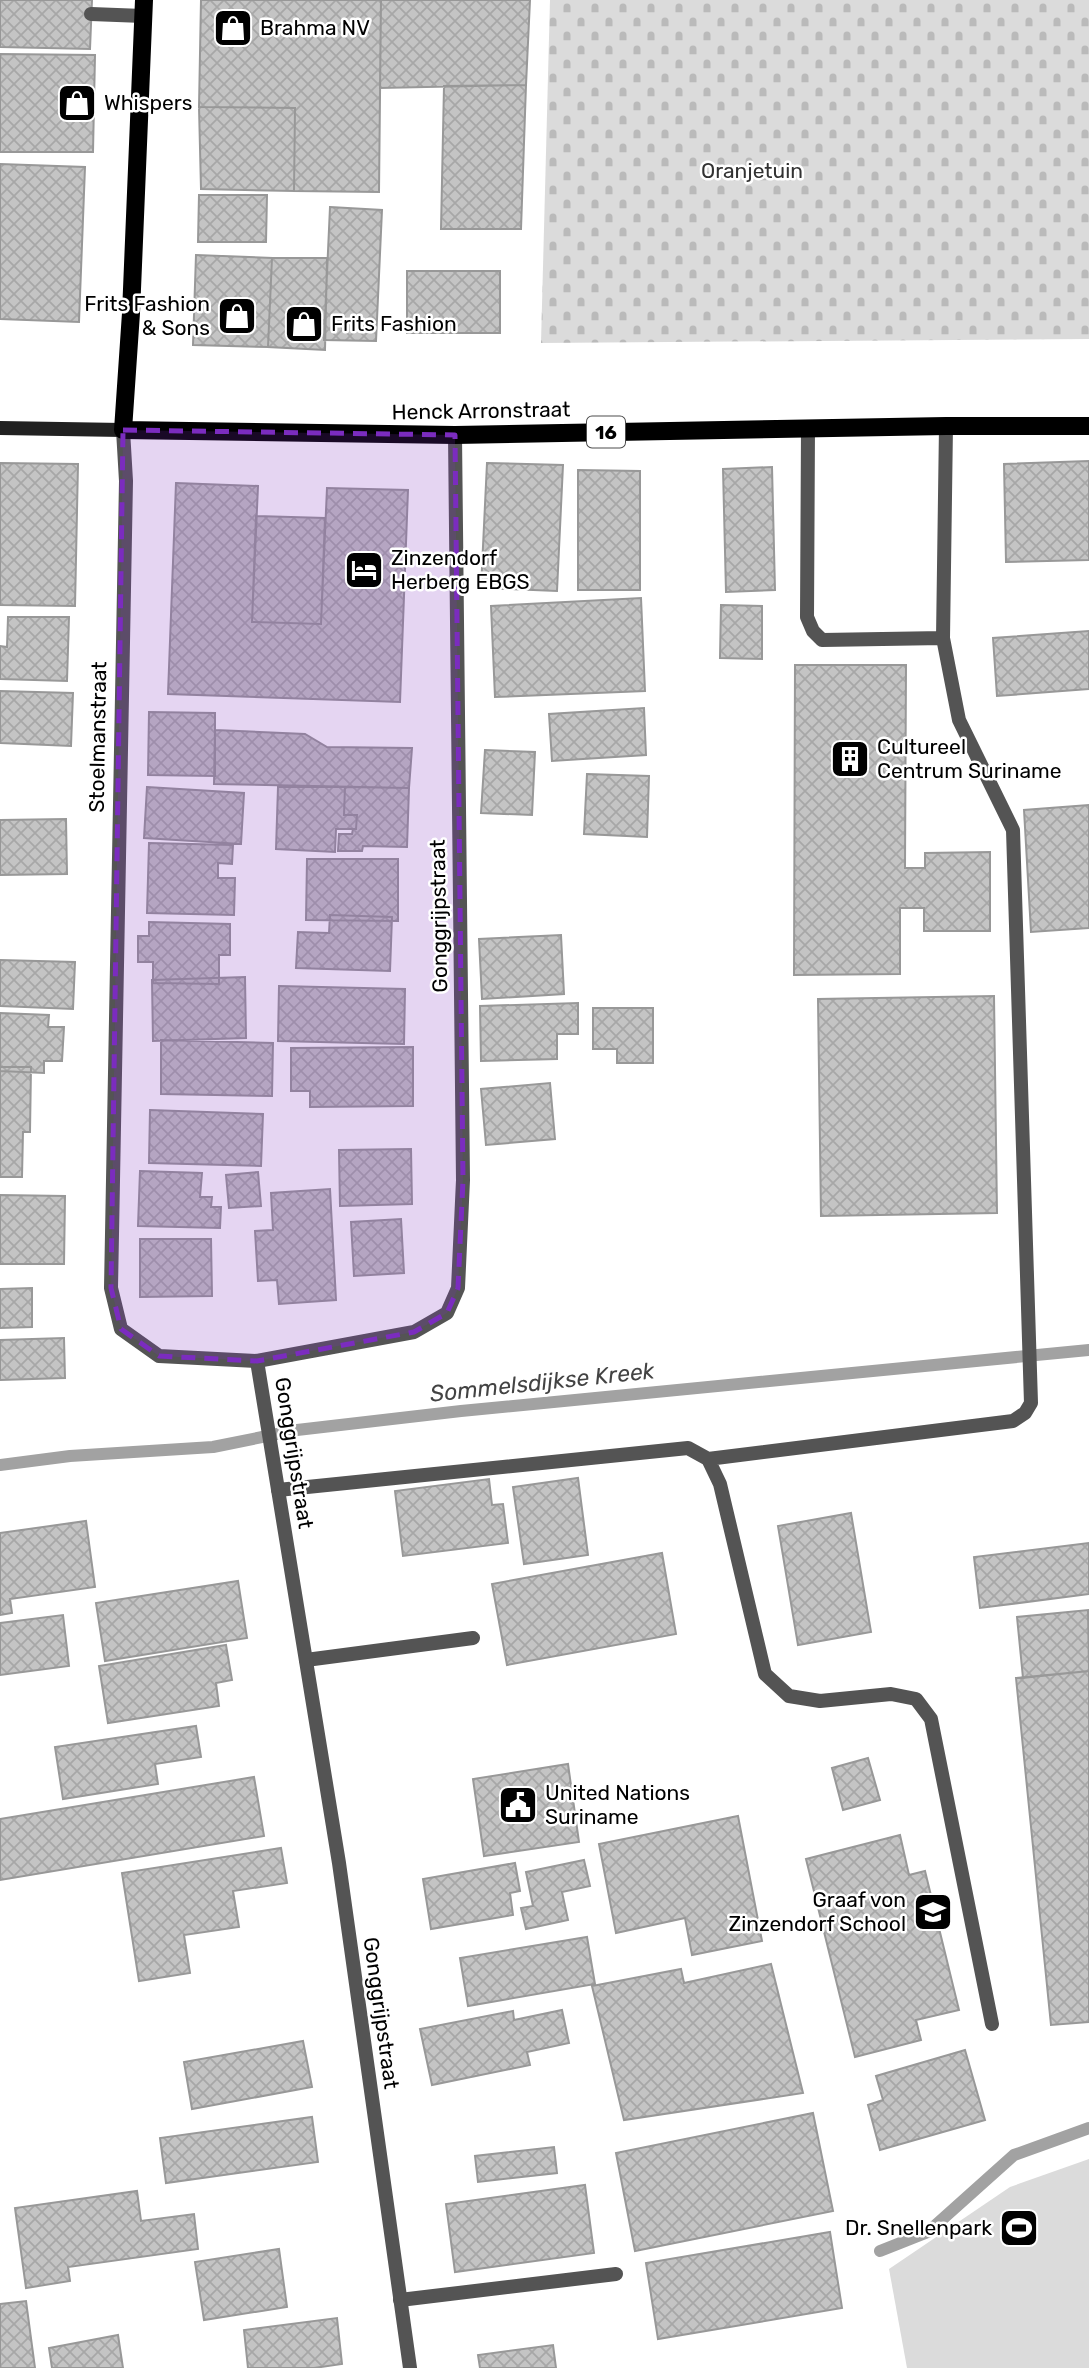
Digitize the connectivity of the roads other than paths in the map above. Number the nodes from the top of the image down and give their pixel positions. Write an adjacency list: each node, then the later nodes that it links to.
1 (144, 8): 2 (street); 7 (main road, Stoelmanstraat)
2 (91, 14)
3 (946, 426): 4 (main road, Henck Arronstraat / 16); 6 (main road, Henck Arronstraat / 16); 9 (street)
4 (1089, 426)
5 (0, 428): 7 (main road, Henck Arronstraat)
6 (808, 428): 8 (main road, Henck Arronstraat / 16); 9 (street)
7 (123, 430): 8 (main road, Henck Arronstraat / 16); 10 (street, Stoelmanstraat)
8 (455, 435): 10 (street, Gonggrijpstraat)
9 (943, 638): 11 (street)
10 (257, 1361): 12 (street, Gonggrijpstraat)
11 (708, 1459): 12 (street); 15 (street)
12 (278, 1484): 14 (street, Gonggrijpstraat)
13 (473, 1638): 14 (street)
14 (306, 1660): 17 (street, Gonggrijpstraat)
15 (992, 2024)
16 (615, 2274): 17 (street)
17 (400, 2300): 18 (street, Gonggrijpstraat)
18 (410, 2368)

